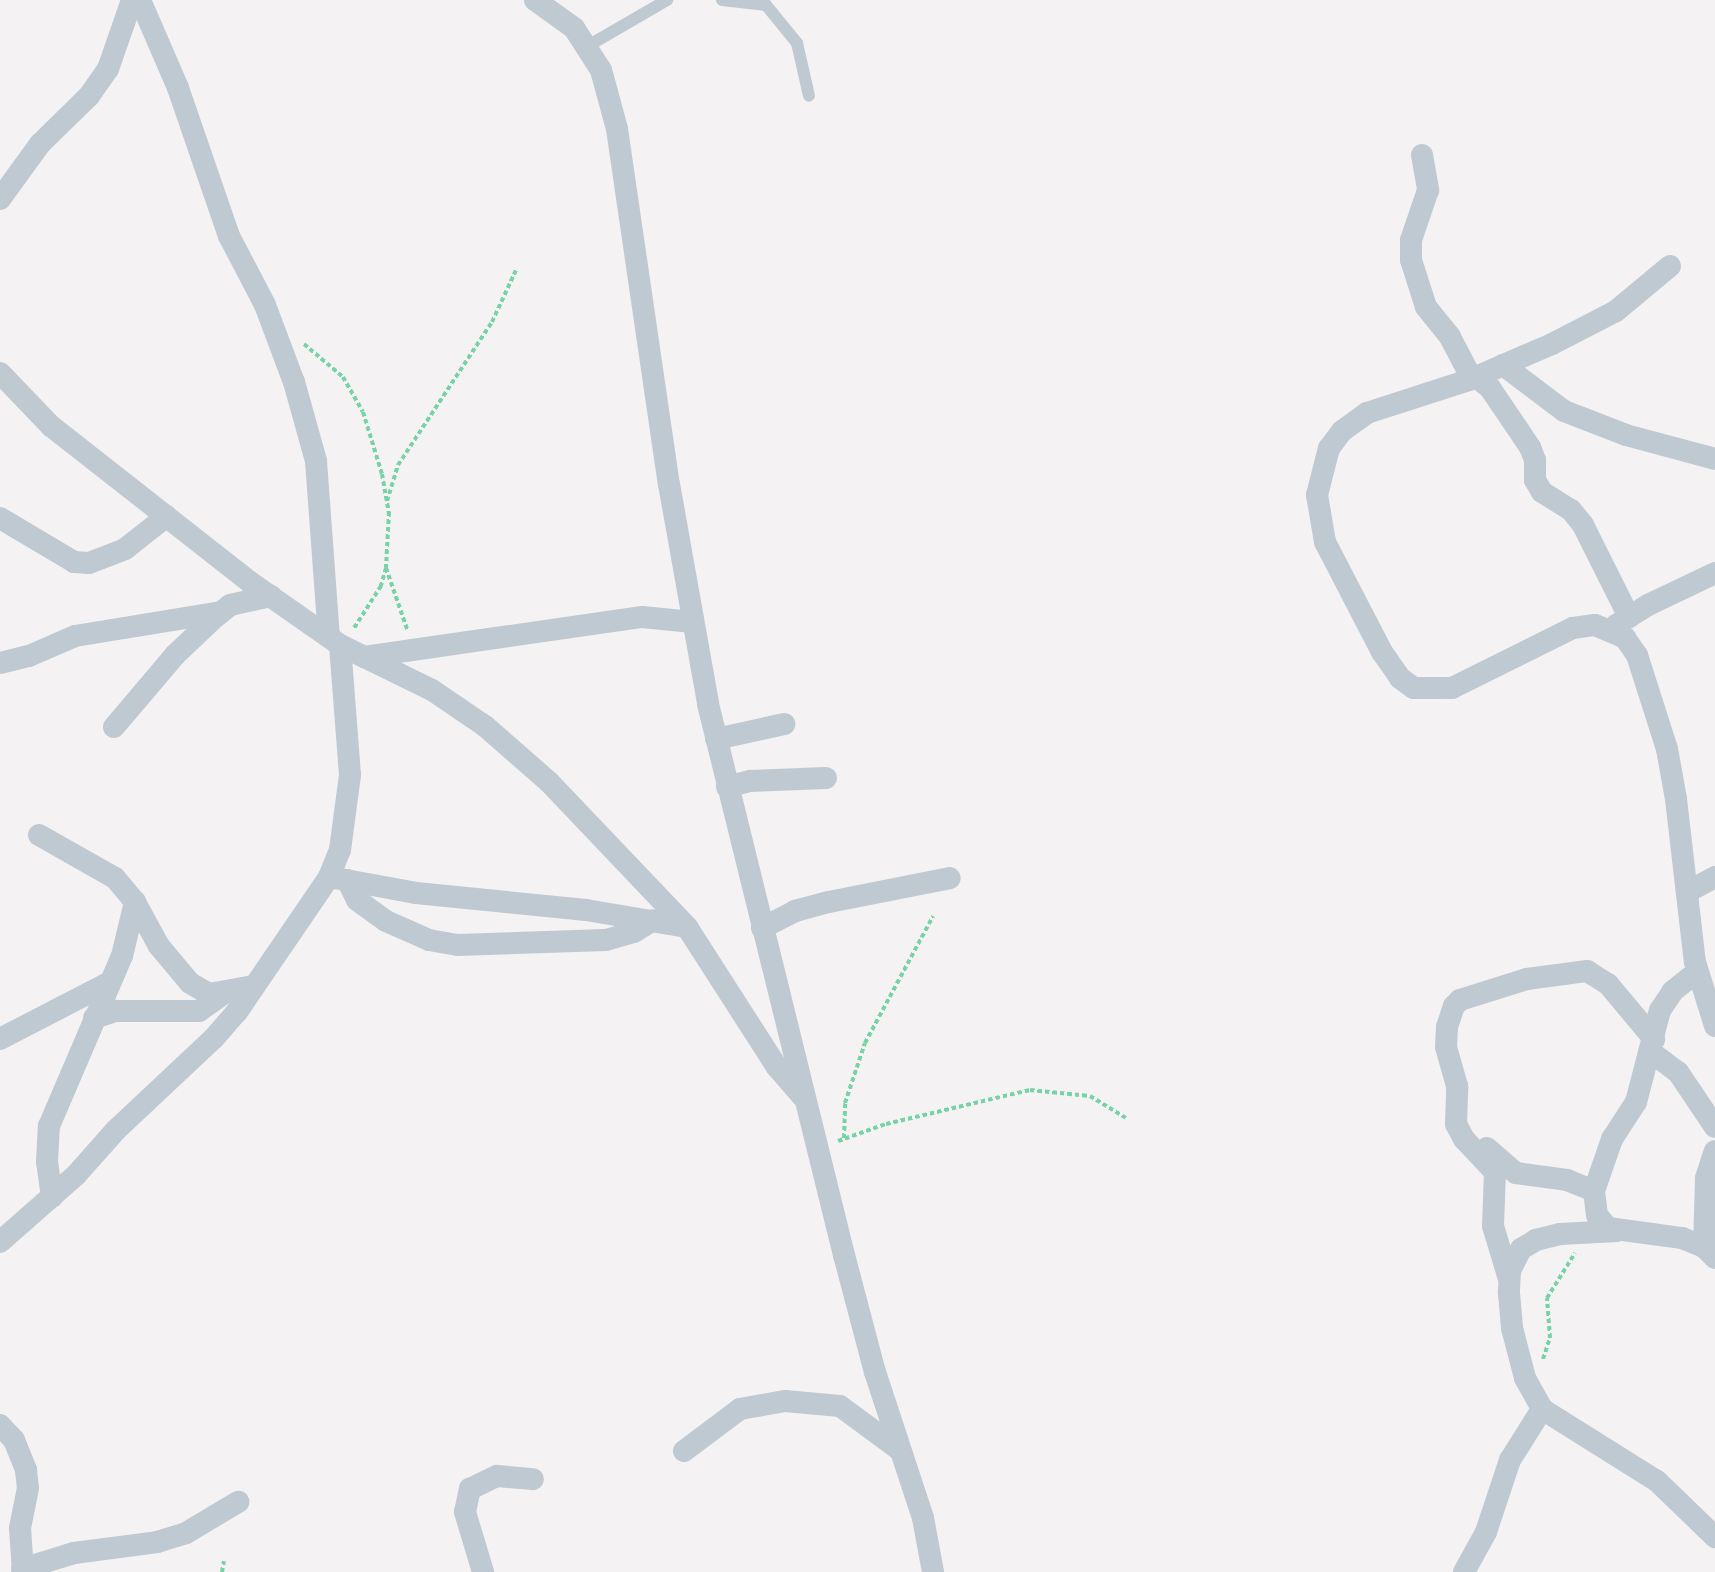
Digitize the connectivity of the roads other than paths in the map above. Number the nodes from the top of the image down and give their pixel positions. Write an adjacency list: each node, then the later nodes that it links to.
1 (132, 0): 9 (street)
2 (140, 0): 22 (street)
3 (667, 0): 6 (lane)
4 (723, 0): 7 (lane)
5 (542, 1): 6 (street)
6 (586, 47): 20 (street)
7 (809, 96)
8 (1422, 155): 13 (street)
9 (0, 199)
10 (1670, 266): 11 (street)
11 (1503, 365): 13 (street); 14 (street)
12 (0, 373): 15 (street)
13 (1474, 378): 21 (street); 21 (street)
14 (1715, 459)
15 (167, 516): 16 (street); 18 (street)
16 (0, 518)
17 (1715, 573): 21 (street)
18 (271, 596): 19 (street); 22 (street)
19 (221, 612): 23 (street); 25 (street)
20 (693, 622): 22 (street); 26 (street)
21 (1620, 623): 33 (street)
22 (344, 646): 32 (street); 36 (street)
23 (0, 663)
24 (784, 724): 26 (street)
25 (114, 727)
26 (716, 739): 28 (street)
27 (826, 778): 28 (street)
28 (727, 787): 37 (street)
29 (39, 835): 34 (street)
30 (1715, 877): 33 (street)
31 (950, 878): 37 (street)
32 (338, 879): 35 (street); 35 (street); 40 (street)
33 (1688, 892): 38 (street)
34 (135, 902): 39 (street); 41 (street)
35 (653, 920): 36 (street)
36 (687, 927): 46 (street)
37 (762, 928): 46 (street)
38 (1697, 972): 43 (street); 45 (street)
39 (110, 982): 42 (street); 44 (street)
40 (253, 986): 41 (street); 51 (street)
41 (226, 992): 42 (street)
42 (94, 1018): 51 (street)
43 (1715, 1026)
44 (0, 1039)
45 (1653, 1046): 47 (street); 48 (street); 50 (street)
46 (806, 1100): 59 (street)
47 (1715, 1127)
48 (1466, 1141): 50 (street); 55 (street)
49 (1715, 1151): 54 (street)
50 (1594, 1191): 52 (street)
51 (52, 1197): 53 (street)
52 (1617, 1231): 54 (street); 55 (street)
53 (0, 1242)
54 (1709, 1252)
55 (1509, 1279): 56 (street)
56 (1538, 1403): 62 (street); 66 (street)
57 (0, 1425): 63 (street)
58 (684, 1450): 59 (street)
59 (900, 1450): 65 (street)
60 (533, 1479): 64 (street)
61 (238, 1502): 63 (street)
62 (1715, 1537)
63 (22, 1571)
64 (483, 1572)
65 (933, 1572)
66 (1464, 1572)

